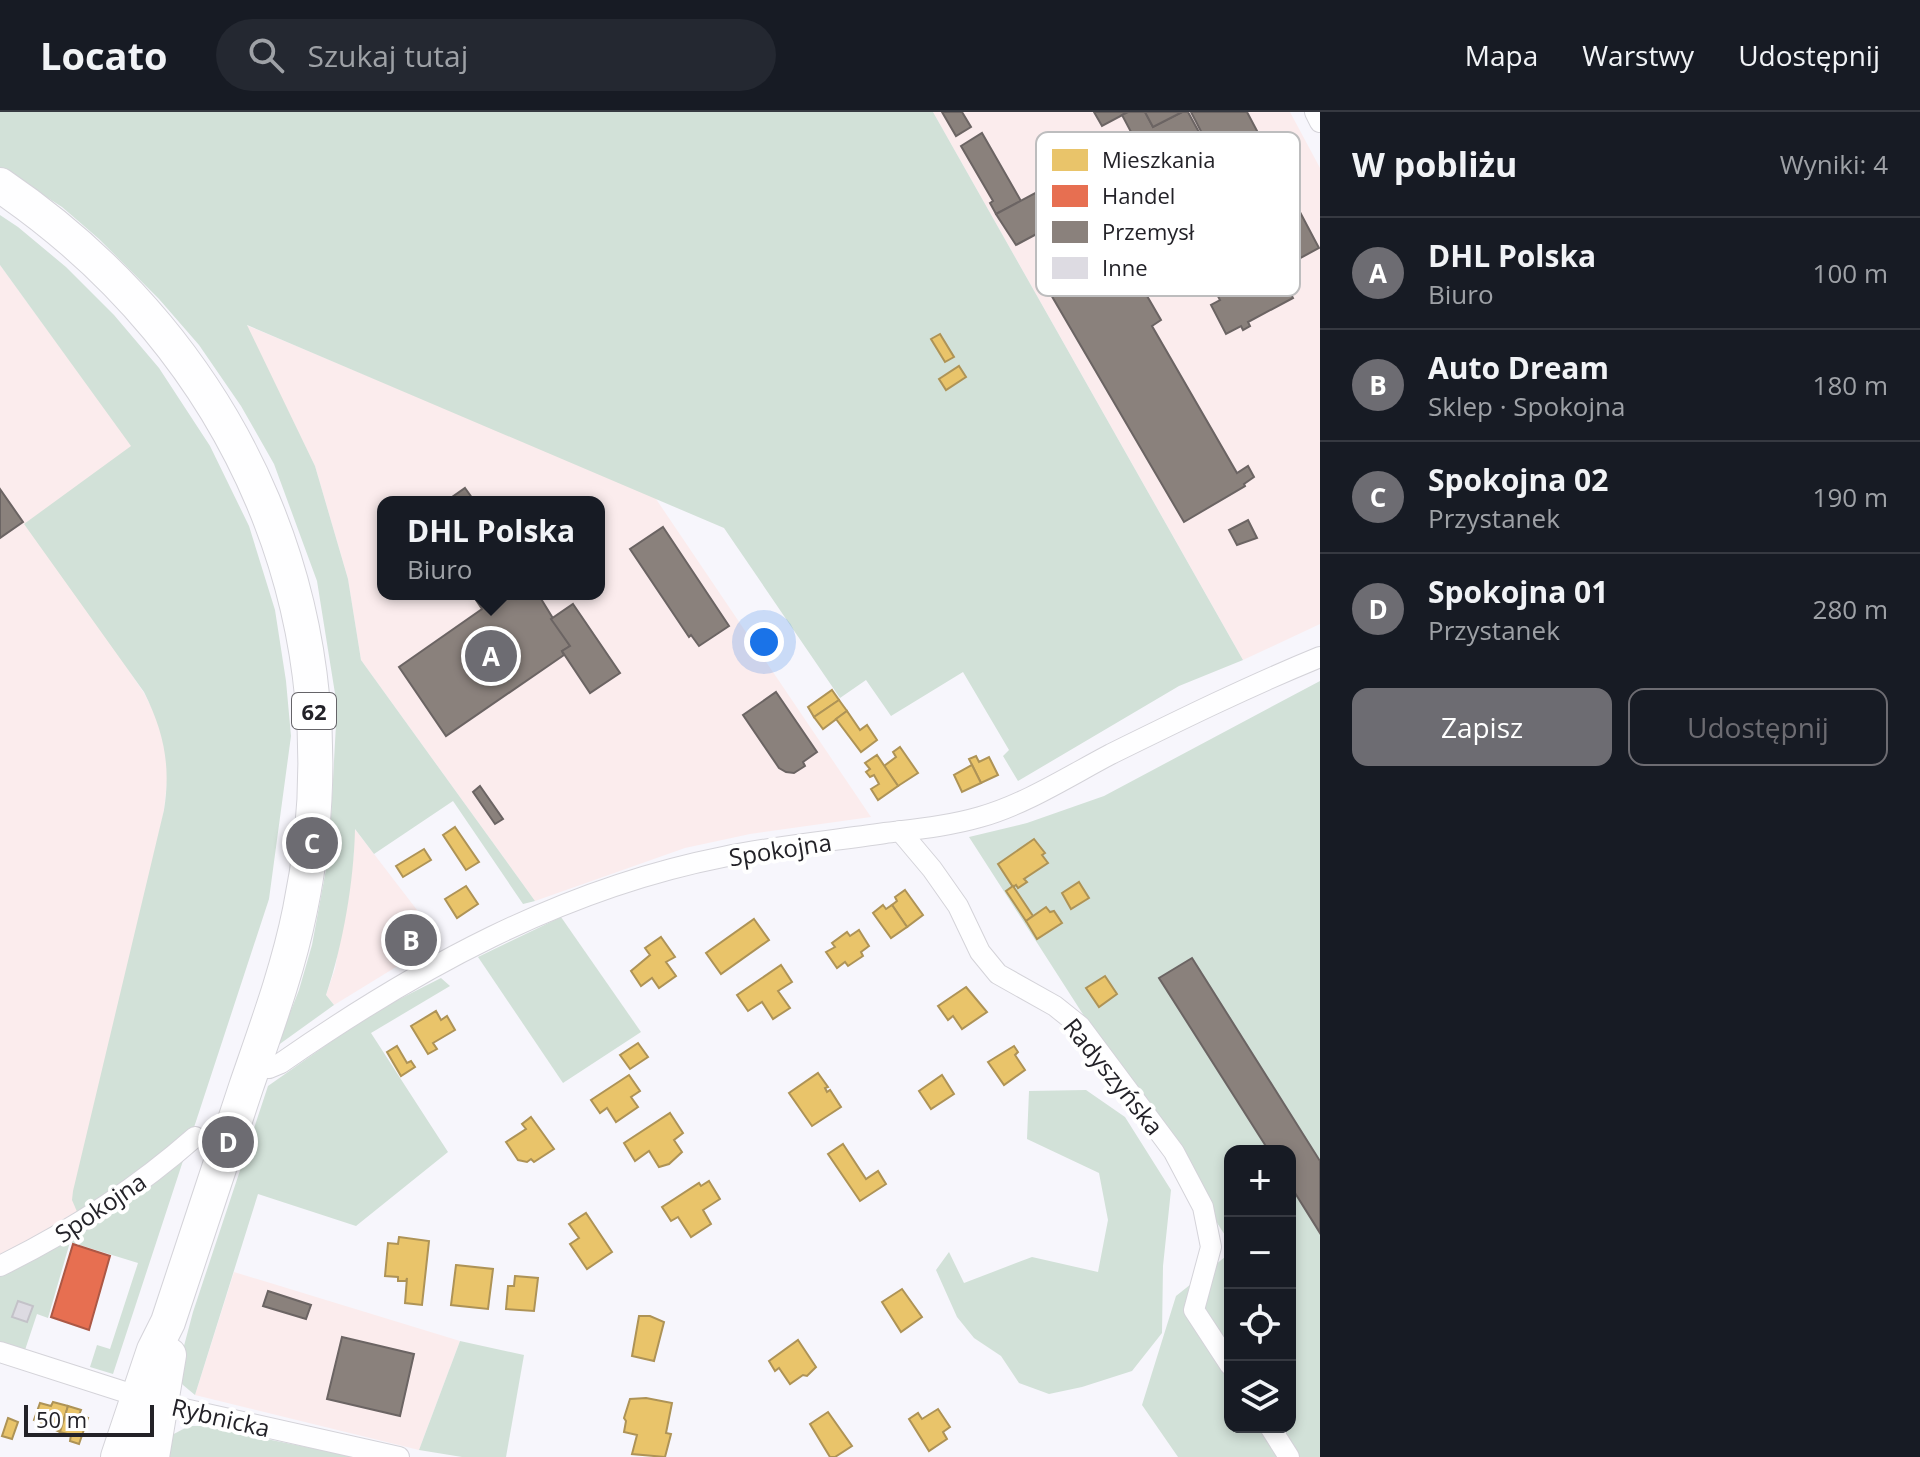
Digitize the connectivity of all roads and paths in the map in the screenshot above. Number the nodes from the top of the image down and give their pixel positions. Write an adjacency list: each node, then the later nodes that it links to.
1 (1315, 112): 2 (street)
2 (1320, 122)
3 (0, 185): 6 (main road, 62)
4 (1320, 657): 5 (street, Spokojna)
5 (900, 831): 6 (street, Spokojna); 10 (street, Radyszyńska)
6 (253, 1067): 11 (main road, 62)
7 (195, 1137): 8 (street, Spokojna)
8 (0, 1266)
9 (0, 1352): 11 (street, Rybnicka)
10 (1227, 1361)
11 (150, 1401): 13 (main road, 62); 14 (main road, 62); 15 (street, Rybnicka)
12 (1274, 1433): 16 (street)
13 (118, 1457)
14 (152, 1457)
15 (399, 1457)
16 (1289, 1457)

